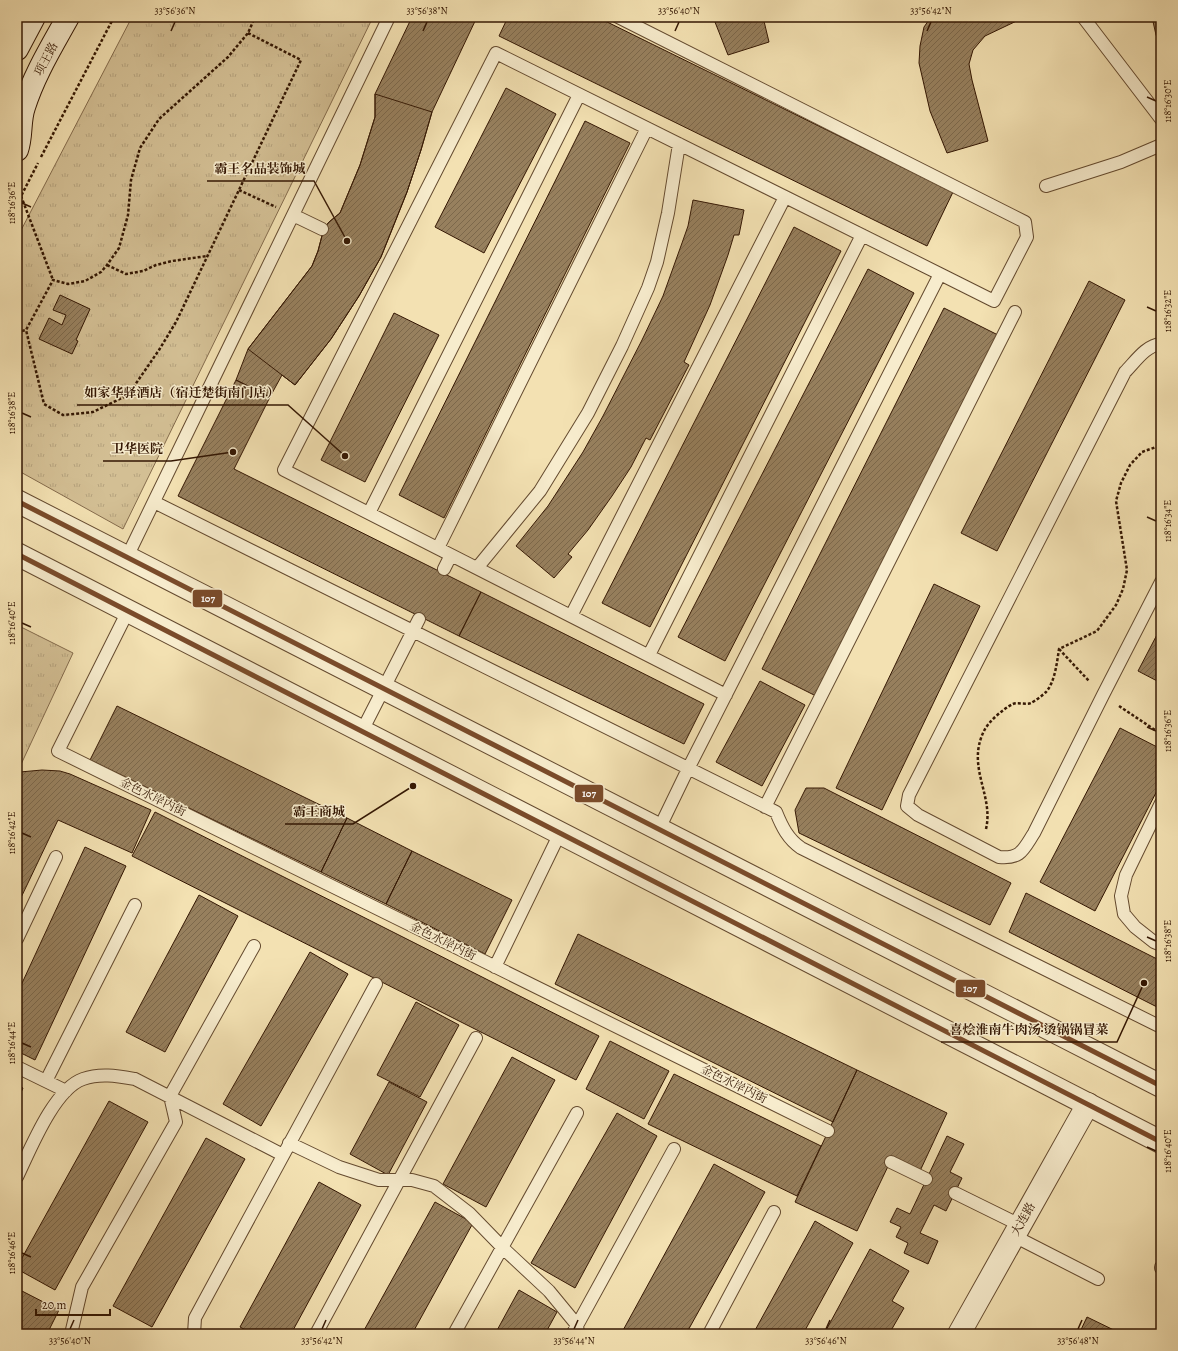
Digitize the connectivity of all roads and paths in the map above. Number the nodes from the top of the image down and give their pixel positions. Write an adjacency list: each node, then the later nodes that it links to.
1 (34, 17): 9 (street)
2 (68, 17): 15 (street, 项王路)
3 (114, 17): 18 (path)
4 (255, 17): 8 (path)
5 (389, 17): 21 (lane)
6 (618, 17): 26 (lane)
7 (1083, 17): 11 (lane)
8 (248, 33): 17 (path); 25 (path)
9 (17, 49)
10 (580, 95): 12 (lane); 35 (lane); 35 (lane)
11 (1161, 120)
12 (647, 128): 13 (lane); 36 (lane)
13 (679, 144): 19 (lane); 40 (lane)
14 (1161, 145): 16 (lane)
15 (17, 150)
16 (1046, 186)
17 (239, 190): 21 (path); 24 (path)
18 (21, 196): 20 (path); 27 (path)
19 (785, 197): 23 (lane); 44 (lane)
20 (17, 204)
21 (293, 215): 22 (lane); 34 (lane)
22 (322, 229)
23 (862, 235): 26 (lane); 47 (lane)
24 (208, 255): 25 (path); 29 (path)
25 (107, 265): 27 (path)
26 (940, 274): 49 (lane)
27 (53, 280): 29 (path)
28 (1015, 312): 53 (lane)
29 (26, 330): 30 (path)
30 (17, 332)
31 (1161, 344): 56 (lane)
32 (1161, 447): 56 (path)
33 (17, 501): 39 (street)
34 (154, 502): 39 (lane); 46 (lane)
35 (369, 513): 36 (lane)
36 (438, 548): 38 (lane)
37 (17, 554): 43 (street)
38 (451, 555): 40 (lane); 41 (lane)
39 (127, 557): 48 (street)
40 (477, 568): 44 (lane)
41 (444, 569)
42 (1161, 582): 56 (lane)
43 (128, 611): 50 (street); 62 (lane, 金色水岸内街)
44 (571, 616): 47 (lane)
45 (419, 619): 46 (lane)
46 (413, 631): 48 (lane); 51 (lane)
47 (649, 655): 49 (lane)
48 (383, 688): 50 (lane); 54 (street)
49 (726, 695): 51 (lane)
50 (362, 731): 55 (street)
51 (688, 769): 53 (lane); 54 (lane)
52 (1161, 803): 60 (lane)
53 (765, 807): 64 (lane)
54 (659, 829): 68 (street)
55 (560, 833): 62 (lane); 71 (street)
56 (980, 848)
57 (56, 857): 59 (lane)
58 (135, 905): 67 (lane)
59 (17, 939)
60 (1161, 945)
61 (254, 946): 70 (lane)
62 (495, 967): 73 (lane, 金色水岸内街)
63 (376, 984): 75 (lane)
64 (1161, 1027)
65 (476, 1038): 81 (lane)
66 (17, 1067): 67 (lane)
67 (46, 1081): 69 (lane)
68 (1161, 1086)
69 (66, 1091): 70 (lane); 79 (lane)
70 (170, 1096): 77 (lane); 88 (lane)
71 (1088, 1104): 74 (street); 84 (street, 大连路)
72 (577, 1113): 85 (lane)
73 (828, 1131)
74 (1161, 1142)
75 (289, 1143): 77 (lane); 81 (lane)
76 (674, 1149): 87 (lane)
77 (283, 1155): 89 (lane)
78 (891, 1162): 80 (lane)
79 (17, 1177)
80 (926, 1179)
81 (399, 1180): 85 (lane); 90 (lane)
82 (955, 1193): 84 (lane)
83 (774, 1212): 92 (lane)
84 (1017, 1231): 86 (lane); 93 (street, 大连路)
85 (502, 1247): 87 (lane); 91 (lane)
86 (1098, 1279)
87 (576, 1331)
88 (71, 1334)
89 (194, 1334)
90 (316, 1334)
91 (454, 1334)
92 (709, 1334)
93 (959, 1334)

